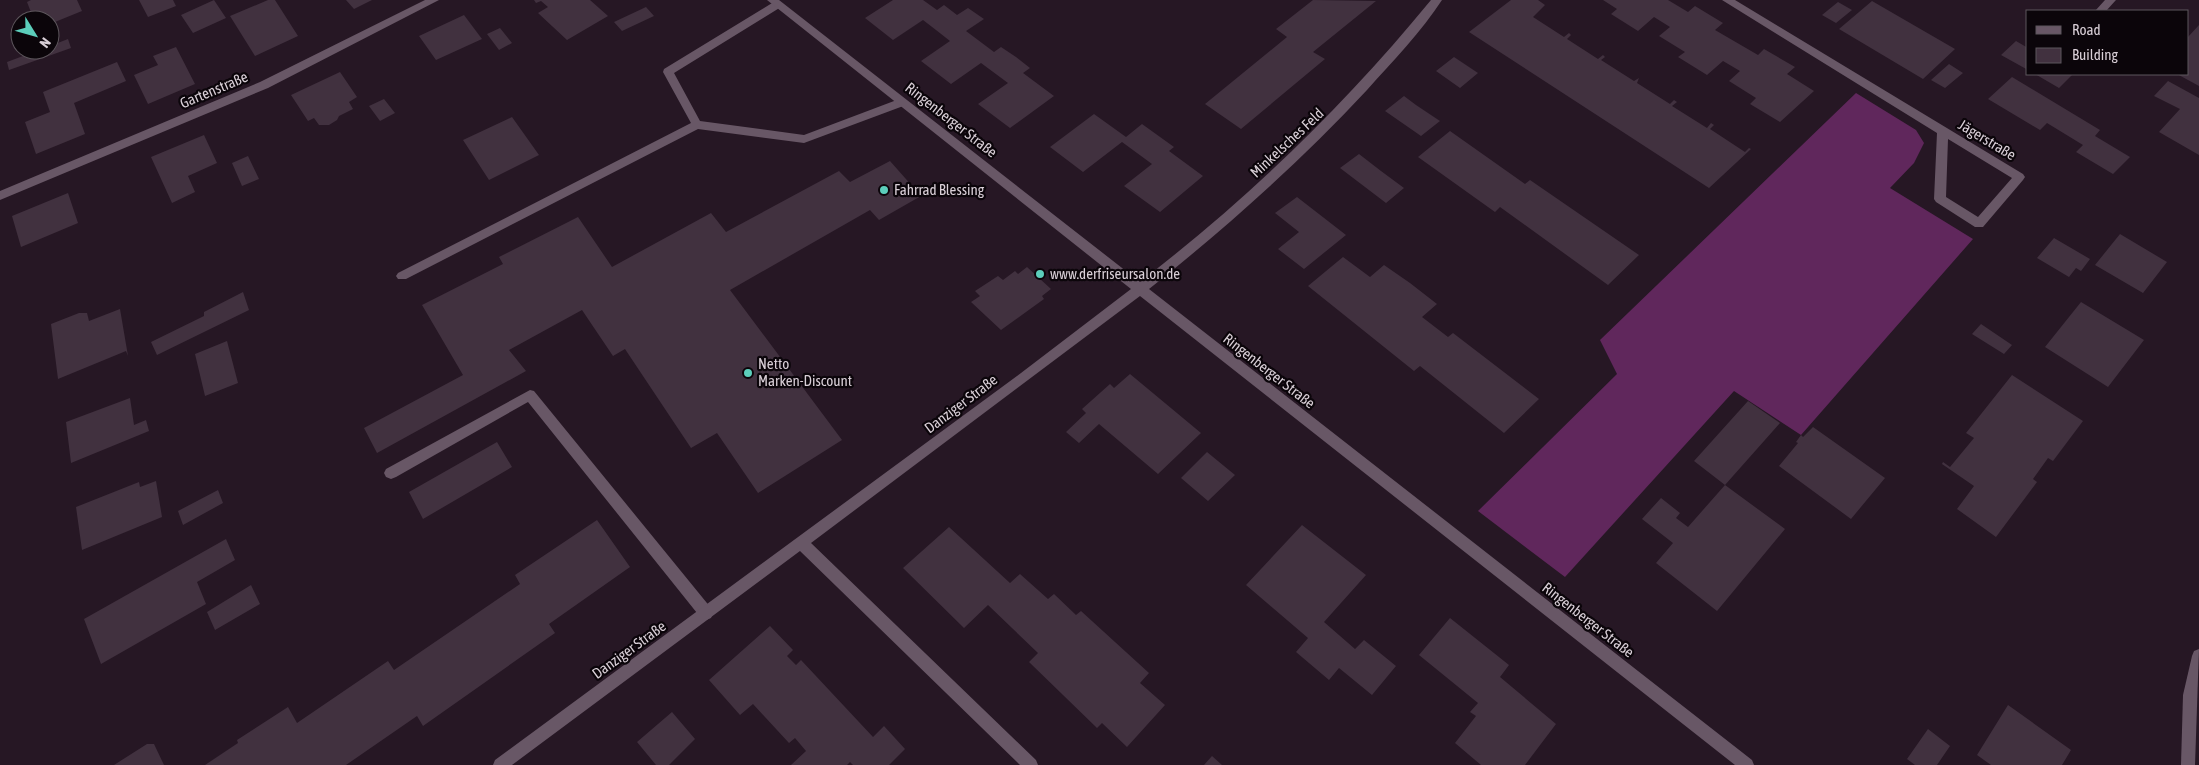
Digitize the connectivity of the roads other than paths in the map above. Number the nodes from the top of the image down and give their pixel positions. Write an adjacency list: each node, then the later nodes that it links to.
1 (434, 0): 10 (street, Gartenstraße)
2 (1437, 0): 12 (street, Minkelsches Feld)
3 (1727, 0): 9 (street, Jägerstraße)
4 (2111, 0): 6 (street)
5 (775, 2): 7 (street, Ringenberger Straße); 8 (street)
6 (2101, 10)
7 (902, 102): 8 (street); 12 (street, Ringenberger Straße)
8 (697, 125): 11 (street)
9 (1943, 131): 9 (street, Jägerstraße)
10 (0, 196)
11 (402, 276)
12 (1141, 291): 14 (street, Danziger Straße); 19 (street, Ringenberger Straße)
13 (391, 474): 15 (street)
14 (801, 543): 15 (street, Danziger Straße); 18 (street)
15 (706, 613): 17 (street, Danziger Straße)
16 (2199, 656): 20 (street)
17 (500, 765)
18 (1031, 765)
19 (1747, 765)
20 (2188, 765)

